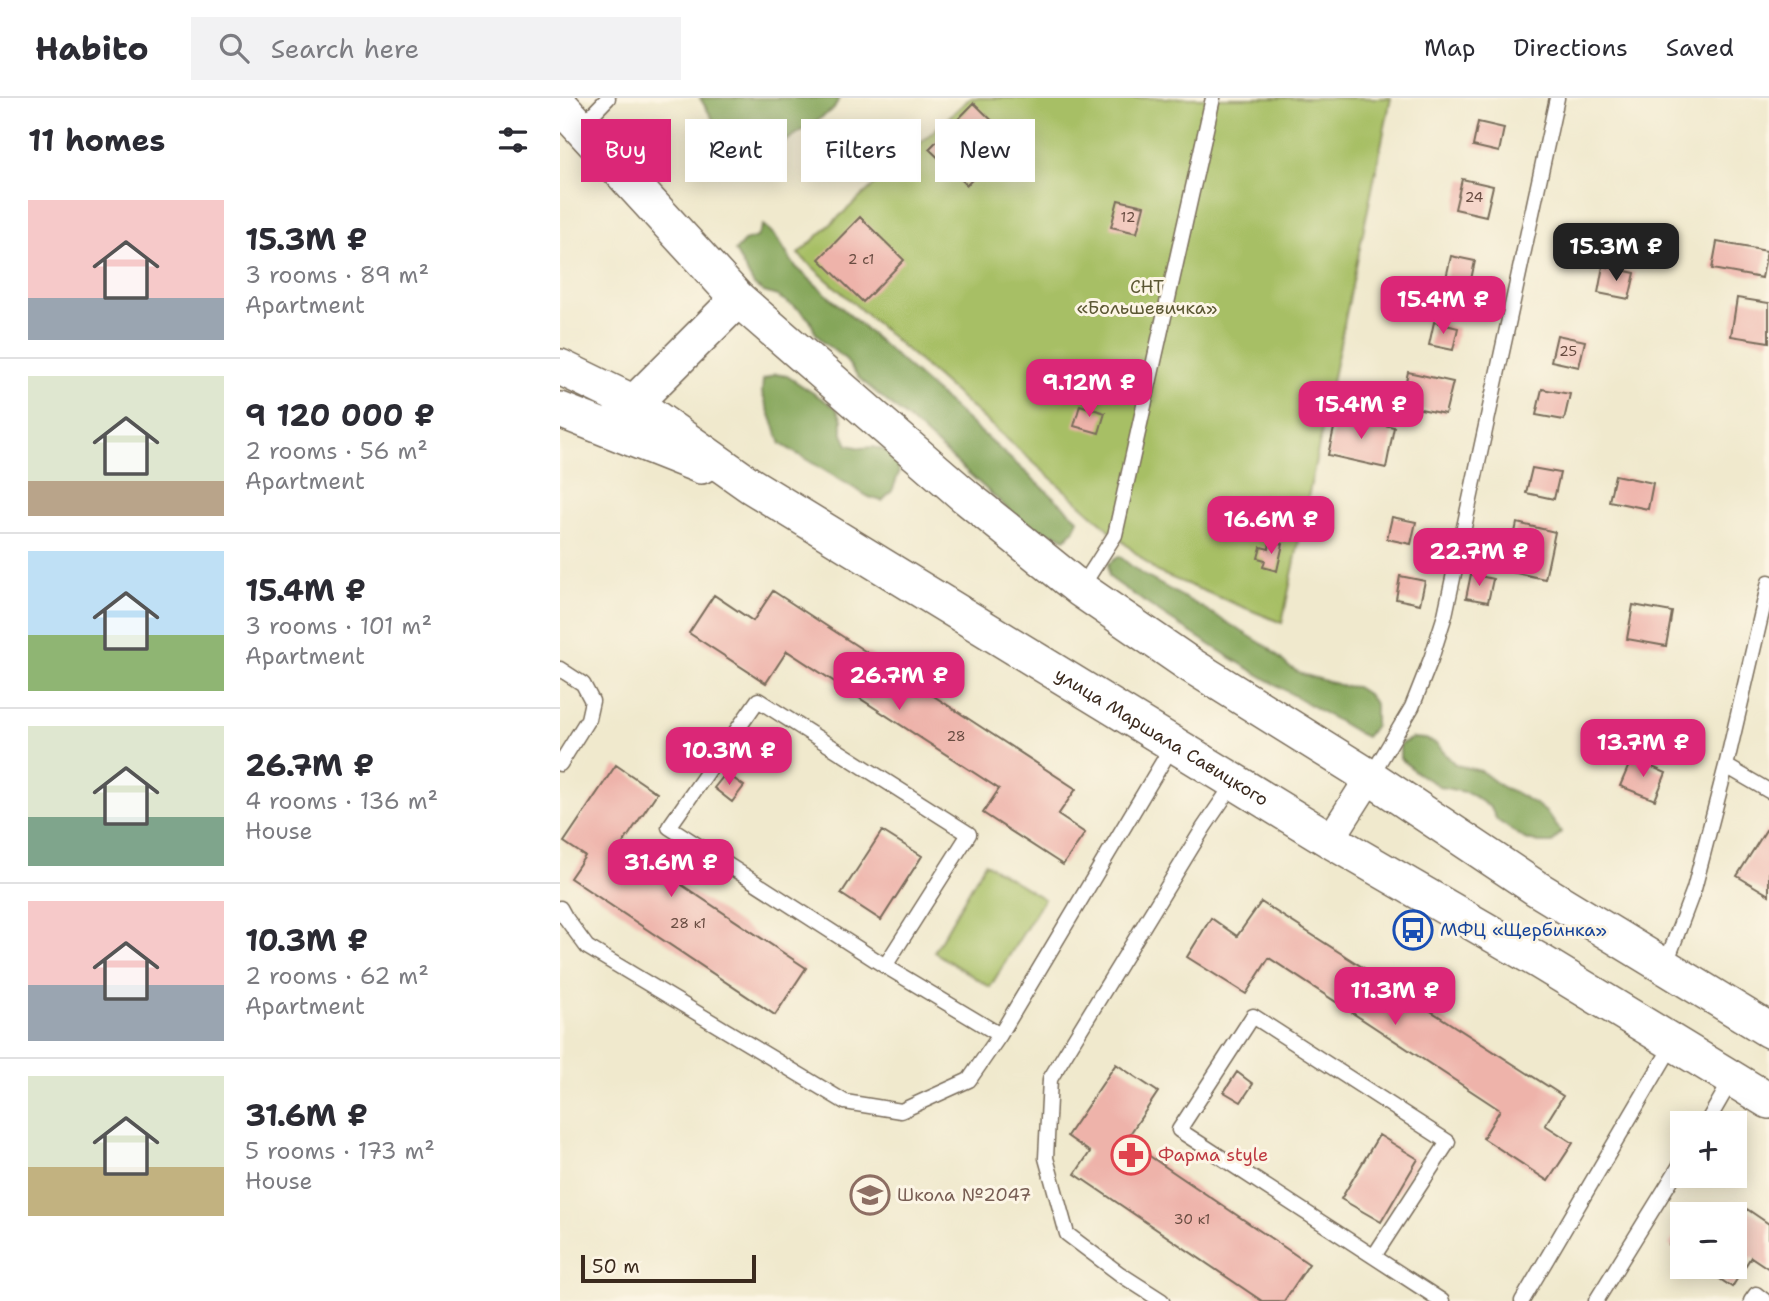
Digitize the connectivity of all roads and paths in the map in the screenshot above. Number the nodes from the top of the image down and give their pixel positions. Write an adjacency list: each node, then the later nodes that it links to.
1 (608, 98): 4 (lane)
2 (1213, 98): 12 (lane)
3 (1557, 98): 17 (lane)
4 (570, 116): 5 (street)
5 (738, 299): 7 (street); 12 (street)
6 (560, 367): 7 (street, улица Маршала Савицкого)
7 (634, 402): 9 (street); 10 (street, улица Маршала Савицкого)
8 (560, 411): 9 (street)
9 (607, 430): 10 (street)
10 (750, 485): 14 (street, улица Маршала Савицкого)
11 (1769, 582): 16 (lane)
12 (1080, 589): 17 (street)
13 (560, 669): 15 (lane)
14 (1174, 743): 18 (street, улица Маршала Савицкого); 25 (lane)
15 (560, 764)
16 (1726, 766): 19 (lane); 23 (lane)
17 (1370, 777): 20 (street); 23 (street)
18 (1235, 782): 20 (street, улица Маршала Савицкого); 32 (lane)
19 (1769, 792)
20 (1330, 840): 26 (street, улица Маршала Савицкого)
21 (560, 908): 25 (lane)
22 (885, 966): 22 (lane); 25 (lane)
23 (1665, 967): 24 (street)
24 (1769, 1030)
25 (1000, 1035)
26 (1672, 1044): 27 (street, улица Маршала Савицкого); 34 (lane)
27 (1732, 1079): 28 (street, улица Маршала Савицкого); 29 (lane)
28 (1769, 1101)
29 (1714, 1111)
30 (1670, 1181): 35 (lane)
31 (1374, 1256): 31 (lane); 33 (lane)
32 (1163, 1301)
33 (1442, 1301)
34 (1522, 1301)
35 (1596, 1301)
36 (1751, 1301): 37 (lane)
37 (1765, 1301)

